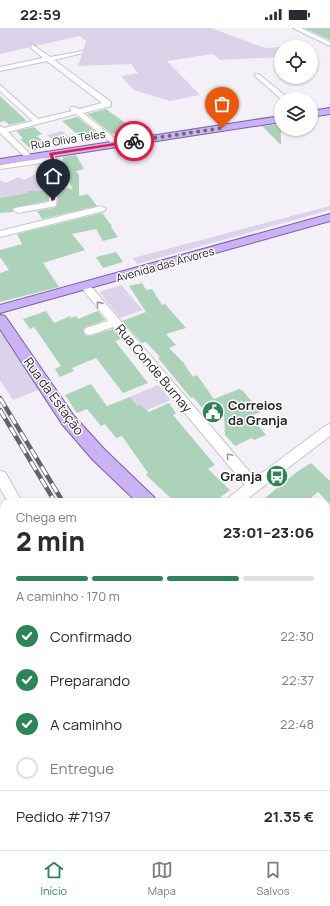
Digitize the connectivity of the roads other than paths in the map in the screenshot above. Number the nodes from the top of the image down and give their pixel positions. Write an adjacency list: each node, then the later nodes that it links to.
1 (296, 28): 2 (street)
2 (330, 44)
3 (33, 47): 5 (street)
4 (81, 52): 5 (street)
5 (49, 58): 6 (street); 10 (street)
6 (0, 69)
7 (257, 75): 9 (street)
8 (0, 87): 13 (street)
9 (277, 92)
10 (76, 110): 13 (street); 15 (street); 16 (street)
11 (330, 111): 12 (main road)
12 (318, 113)
13 (34, 118): 15 (street)
14 (274, 120): 16 (main road, Rua Oliva Teles)
15 (1, 129): 18 (street)
16 (118, 144): 17 (main road, Rua Oliva Teles)
17 (51, 156): 18 (main road, Rua Oliva Teles); 20 (street); 22 (street)
18 (29, 158): 19 (main road, Rua Oliva Teles)
19 (0, 162)
20 (0, 167)
21 (101, 209): 24 (street)
22 (18, 210)
23 (330, 217): 25 (main road, Avenida das Árvores)
24 (0, 234)
25 (85, 286): 26 (main road, Avenida das Árvores); 28 (street, Rua Conde Burnay, one-way to 25)
26 (0, 309)
27 (0, 319): 34 (main road, Rua da Estação)
28 (115, 322): 29 (street); 32 (street, Rua Conde Burnay, one-way to 28)
29 (90, 331)
30 (330, 429): 32 (street)
31 (0, 476): 33 (street)
32 (254, 486): 35 (street)
33 (12, 498)
34 (144, 498)
35 (238, 498)

